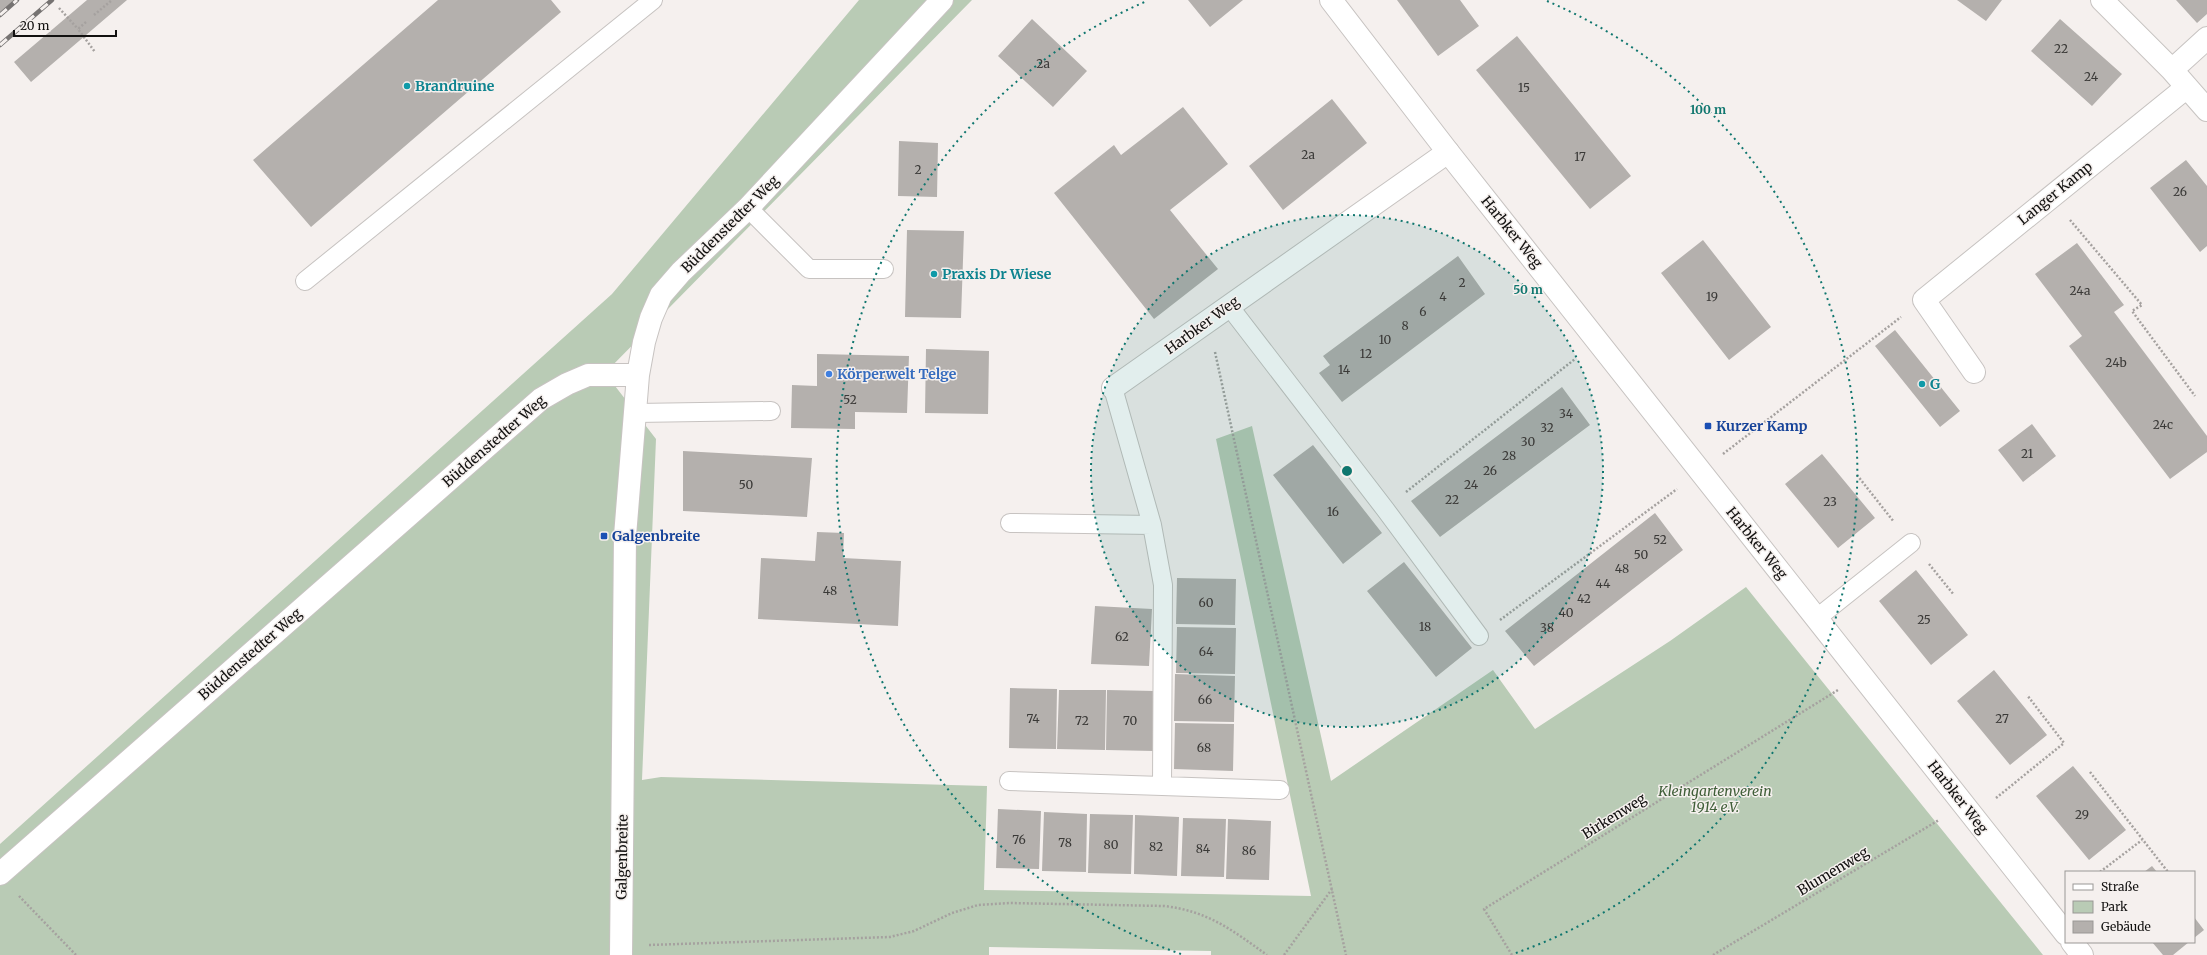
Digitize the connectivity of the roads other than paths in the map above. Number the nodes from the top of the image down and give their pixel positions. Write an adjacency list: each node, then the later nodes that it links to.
1 (653, 0): 12 (lane)
2 (942, 0): 10 (street, Büddenstedter Weg)
3 (1331, 0): 9 (street, Harbker Weg)
4 (2102, 0): 6 (street)
5 (2207, 38): 6 (street)
6 (2172, 70): 7 (street)
7 (2187, 87): 8 (street); 14 (street, Langer Kamp)
8 (2207, 110)
9 (1448, 152): 13 (street, Harbker Weg); 22 (street, Harbker Weg)
10 (748, 208): 11 (lane); 15 (street, Büddenstedter Weg)
11 (884, 269)
12 (305, 281)
13 (1229, 306): 16 (street, Harbker Weg); 23 (lane)
14 (1974, 372)
15 (638, 375): 18 (street, Galgenbreite); 27 (street, Büddenstedter Weg)
16 (1113, 388): 20 (lane)
17 (771, 411): 18 (lane)
18 (636, 413): 30 (street, Galgenbreite)
19 (1010, 522): 20 (lane)
20 (1152, 525): 25 (lane)
21 (1911, 543): 22 (lane)
22 (1817, 618): 28 (street, Harbker Weg)
23 (1478, 636)
24 (1009, 781): 25 (lane)
25 (1162, 786): 26 (lane)
26 (1280, 790)
27 (0, 874)
28 (2065, 933)
29 (2073, 943): 31 (street)
30 (621, 950)
31 (2082, 955)

